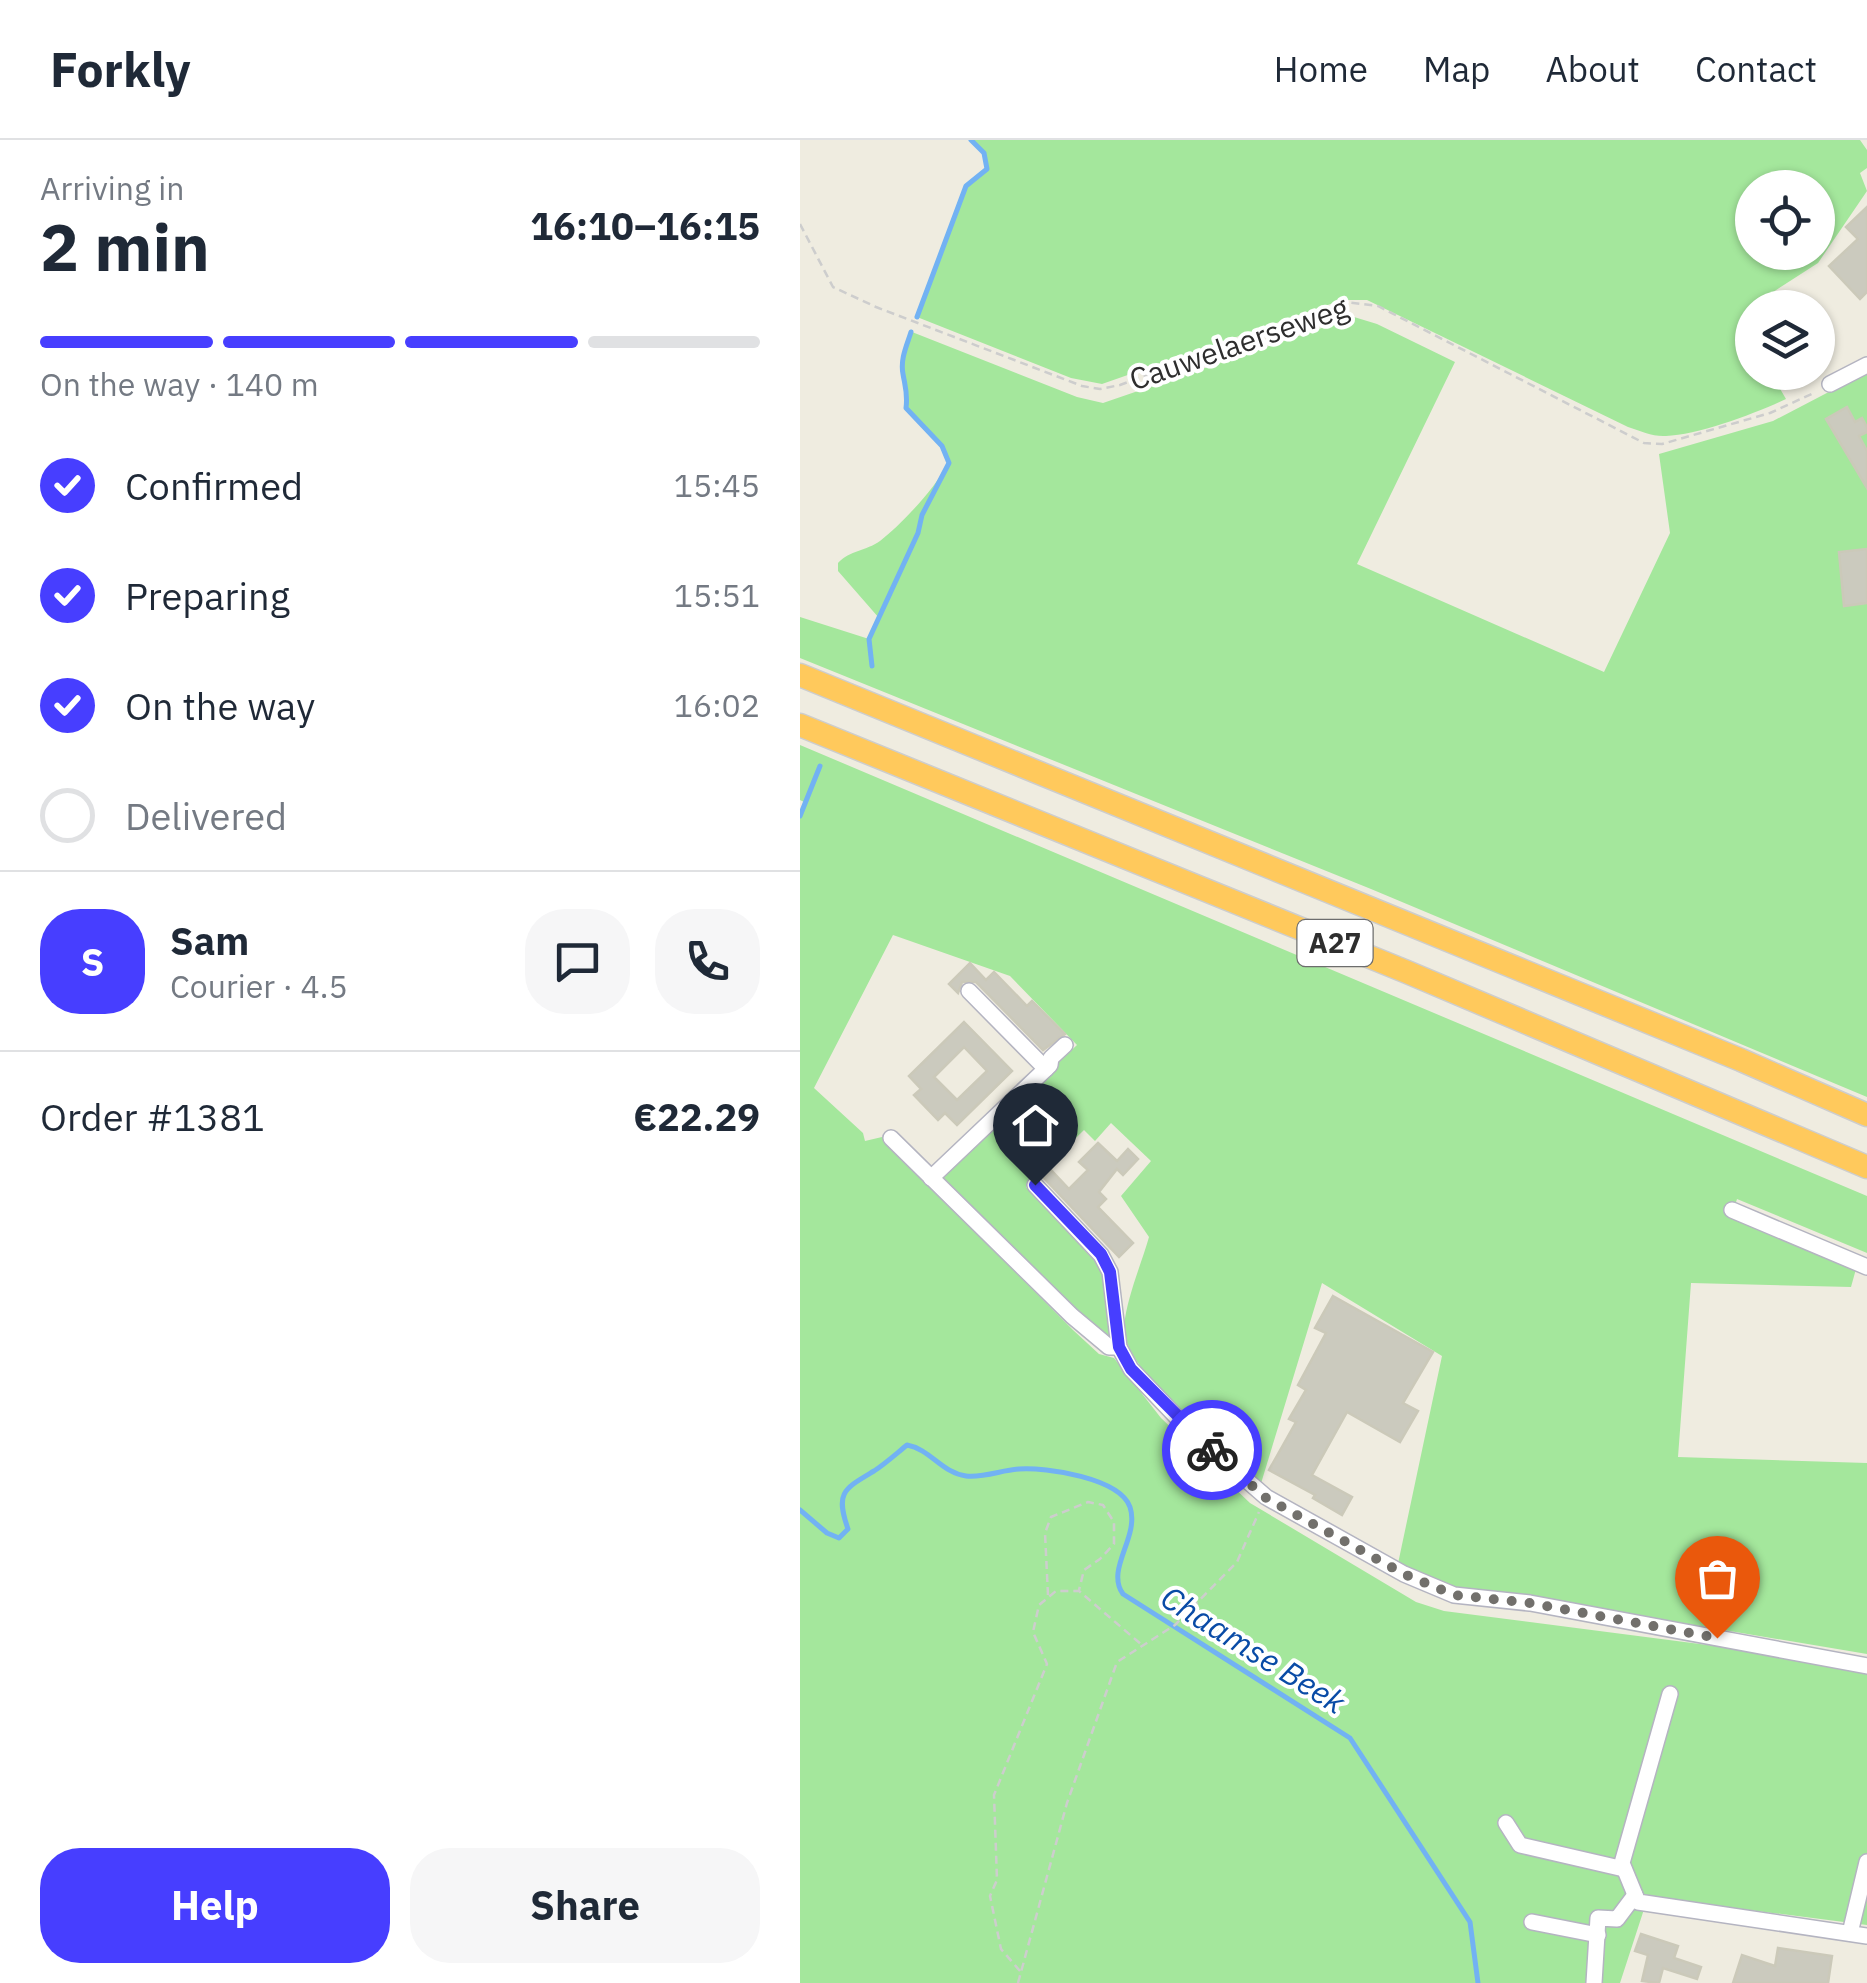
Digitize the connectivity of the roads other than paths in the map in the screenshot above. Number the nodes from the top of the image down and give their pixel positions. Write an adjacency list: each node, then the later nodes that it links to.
1 (1867, 365): 2 (street)
2 (1835, 381)
3 (800, 675): 8 (highway, A27)
4 (800, 725): 10 (highway, A27)
5 (969, 991): 7 (street)
6 (1065, 1045): 7 (street)
7 (1046, 1069): 11 (street)
8 (1867, 1114)
9 (892, 1138): 11 (street)
10 (1867, 1167)
11 (932, 1178): 15 (street)
12 (1035, 1185): 15 (street)
13 (1732, 1210): 14 (street)
14 (1867, 1267)
15 (1119, 1347): 16 (street)
16 (1867, 1666)
17 (1670, 1694): 20 (street)
18 (1506, 1823): 20 (street)
19 (1867, 1862): 22 (street)
20 (1624, 1869): 21 (street)
21 (1635, 1895): 24 (street); 25 (street)
22 (1863, 1899): 24 (street)
23 (1532, 1922): 25 (street)
24 (1850, 1933): 26 (street)
25 (1598, 1935): 27 (street)
26 (1867, 1936)
27 (1594, 1983)

